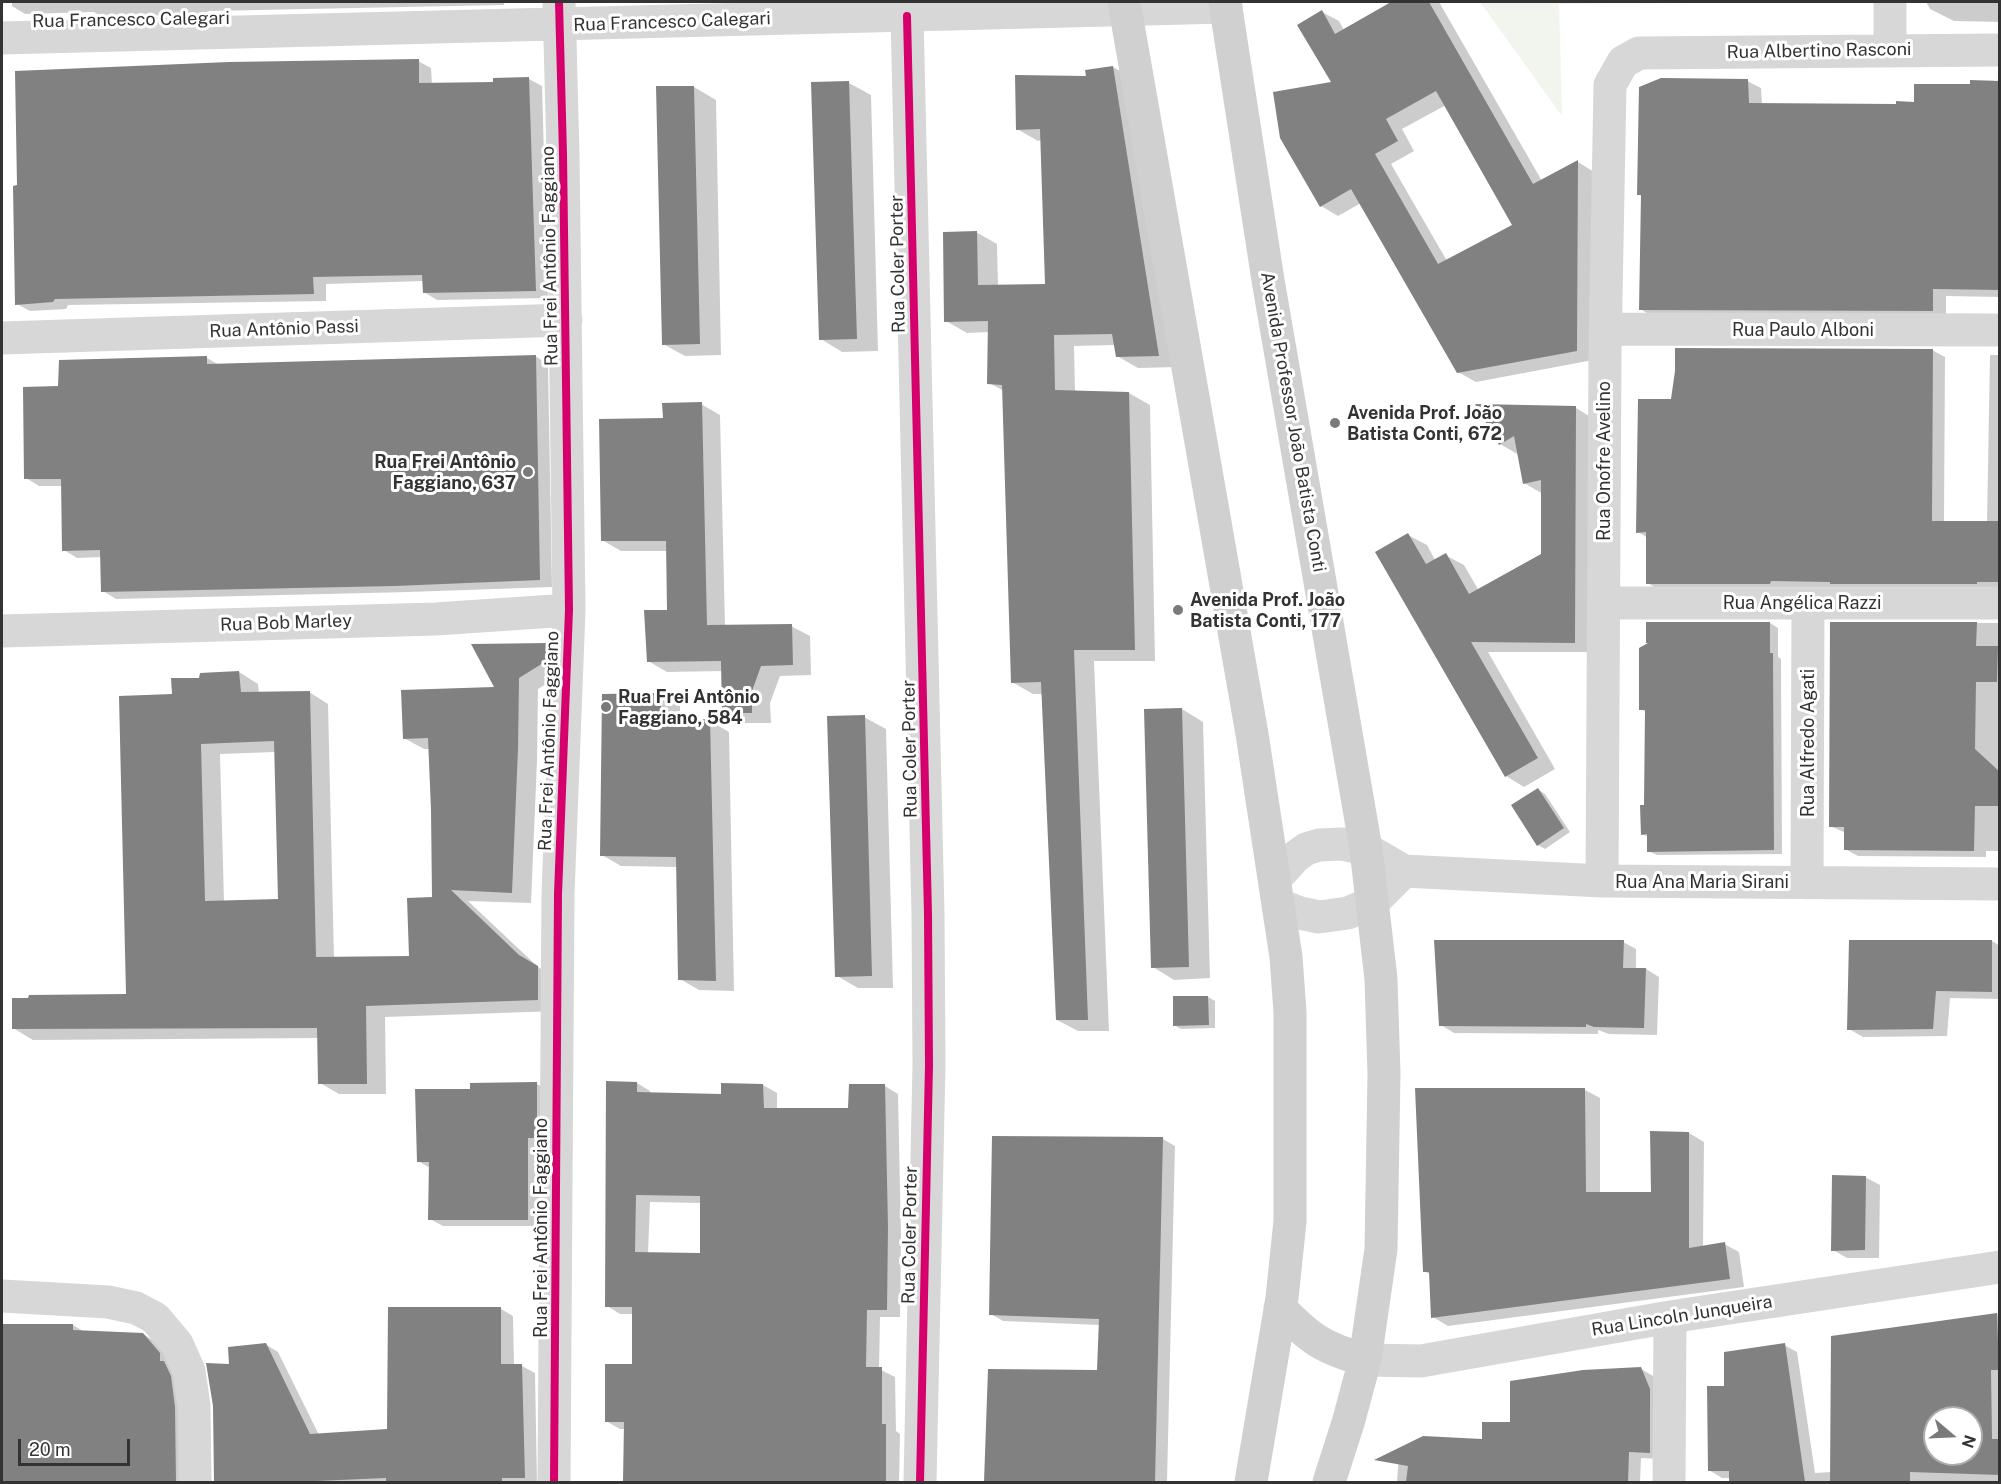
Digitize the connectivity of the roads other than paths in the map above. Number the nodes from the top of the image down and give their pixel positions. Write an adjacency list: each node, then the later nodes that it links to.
1 (1890, 2): 7 (street)
2 (1225, 4): 3 (street, Rua Francesco Calegari); 19 (main road, Avenida Professor João Batista Conti)
3 (1125, 6): 5 (street, Rua Francesco Calegari); 24 (main road)
4 (560, 13): 5 (street, Rua Francesco Calegari); 6 (street, Rua Francesco Calegari); 10 (street, Rua Frei Antônio Faggiano)
5 (907, 16): 33 (street, Rua Coler Porter)
6 (2, 38)
7 (1890, 50): 8 (street, Rua Albertino Rasconi); 9 (street, Rua Albertino Rasconi)
8 (2000, 50)
9 (1639, 53): 11 (street, Rua Onofre Avelino)
10 (566, 320): 13 (street, Rua Antônio Passi); 17 (street, Rua Frei Antônio Faggiano)
11 (1606, 329): 12 (street, Rua Paulo Alboni); 14 (street, Rua Onofre Avelino)
12 (2000, 330)
13 (2, 338)
14 (1604, 603): 15 (street, Rua Angélica Razzi); 21 (street, Rua Onofre Avelino)
15 (1808, 603): 16 (street, Rua Angélica Razzi); 22 (street, Rua Alfredo Agati)
16 (2000, 603)
17 (569, 610): 18 (street, Rua Bob Marley); 32 (street, Rua Frei Antônio Faggiano)
18 (2, 631)
19 (1366, 849): 20 (street, Rua Ana Maria Sirani); 24 (street, Rua Ana Maria Sirani); 25 (main road, Avenida Professor João Batista Conti)
20 (1404, 871): 21 (street, Rua Ana Maria Sirani); 25 (street)
21 (1602, 881): 22 (street, Rua Ana Maria Sirani)
22 (1807, 883): 23 (street, Rua Ana Maria Sirani)
23 (2000, 884)
24 (1277, 892): 25 (street); 28 (main road)
25 (1373, 902): 30 (main road, Avenida Professor João Batista Conti)
26 (2000, 1267): 29 (street, Rua Lincoln Junqueira)
27 (2, 1296): 31 (street)
28 (1280, 1308): 30 (main road); 34 (main road)
29 (1671, 1317): 30 (street, Rua Lincoln Junqueira); 36 (street)
30 (1365, 1360): 35 (main road, Avenida Professor João Batista Conti)
31 (195, 1482)
32 (554, 1482)
33 (920, 1482)
34 (1251, 1482)
35 (1329, 1482)
36 (1669, 1482)

